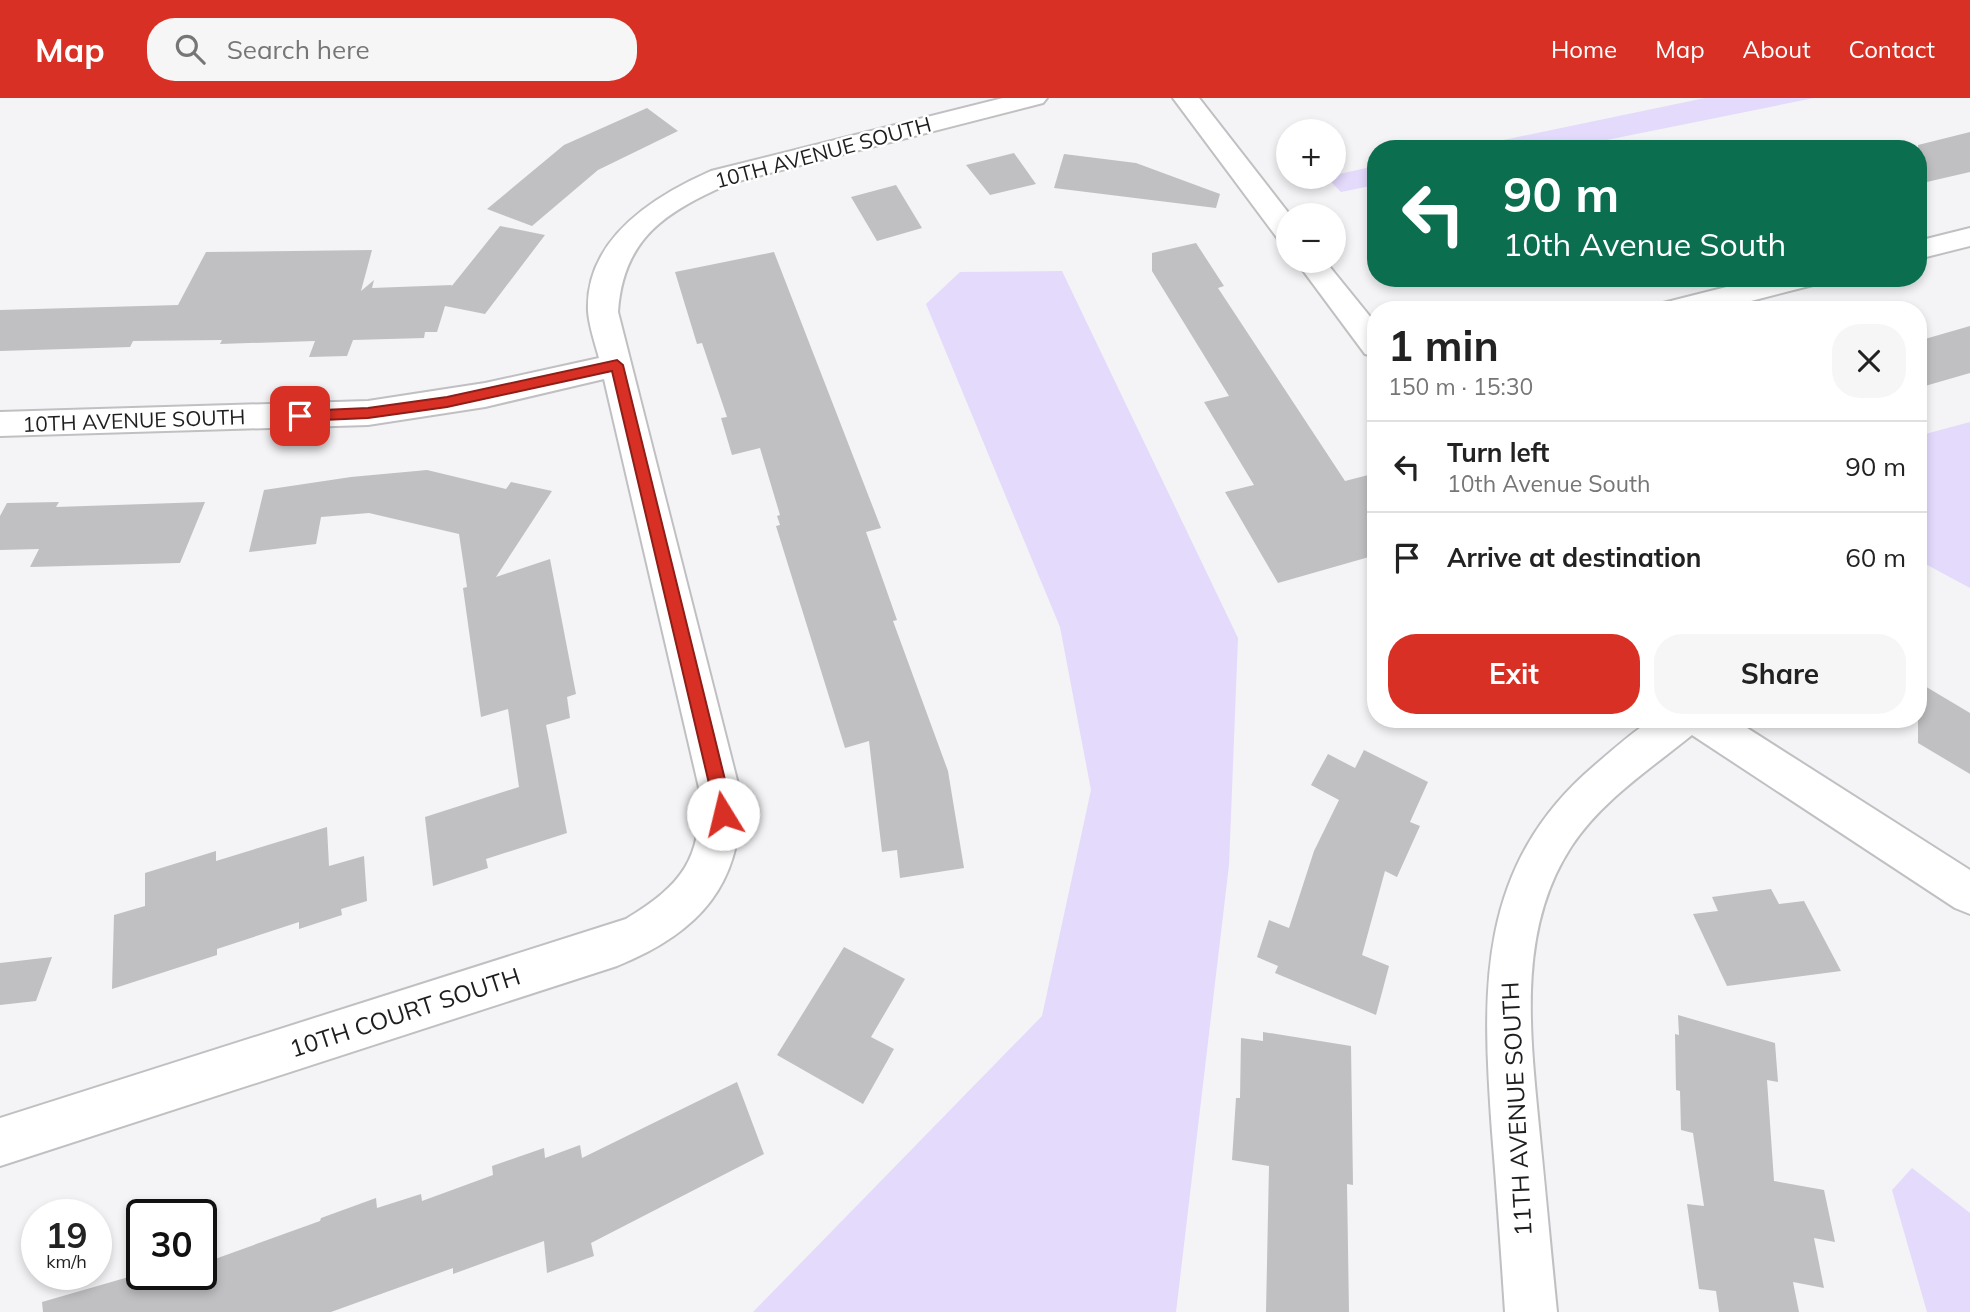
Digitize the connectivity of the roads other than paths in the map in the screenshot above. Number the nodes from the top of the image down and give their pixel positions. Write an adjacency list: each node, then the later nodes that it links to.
1 (1034, 98): 10 (street, 10TH AVENUE SOUTH)
2 (1186, 98): 3 (street)
3 (1276, 216)
4 (1970, 237): 5 (street)
5 (1927, 248)
6 (1319, 273): 9 (street)
7 (1767, 287): 8 (street)
8 (1710, 301)
9 (1367, 334)
10 (617, 365): 11 (street, 10TH AVENUE SOUTH); 15 (street, 10TH COURT SOUTH)
11 (0, 425)
12 (1671, 728): 16 (street, 11TH AVENUE SOUTH)
13 (1714, 728): 14 (street)
14 (1970, 894)
15 (0, 1142)
16 (1531, 1312)

